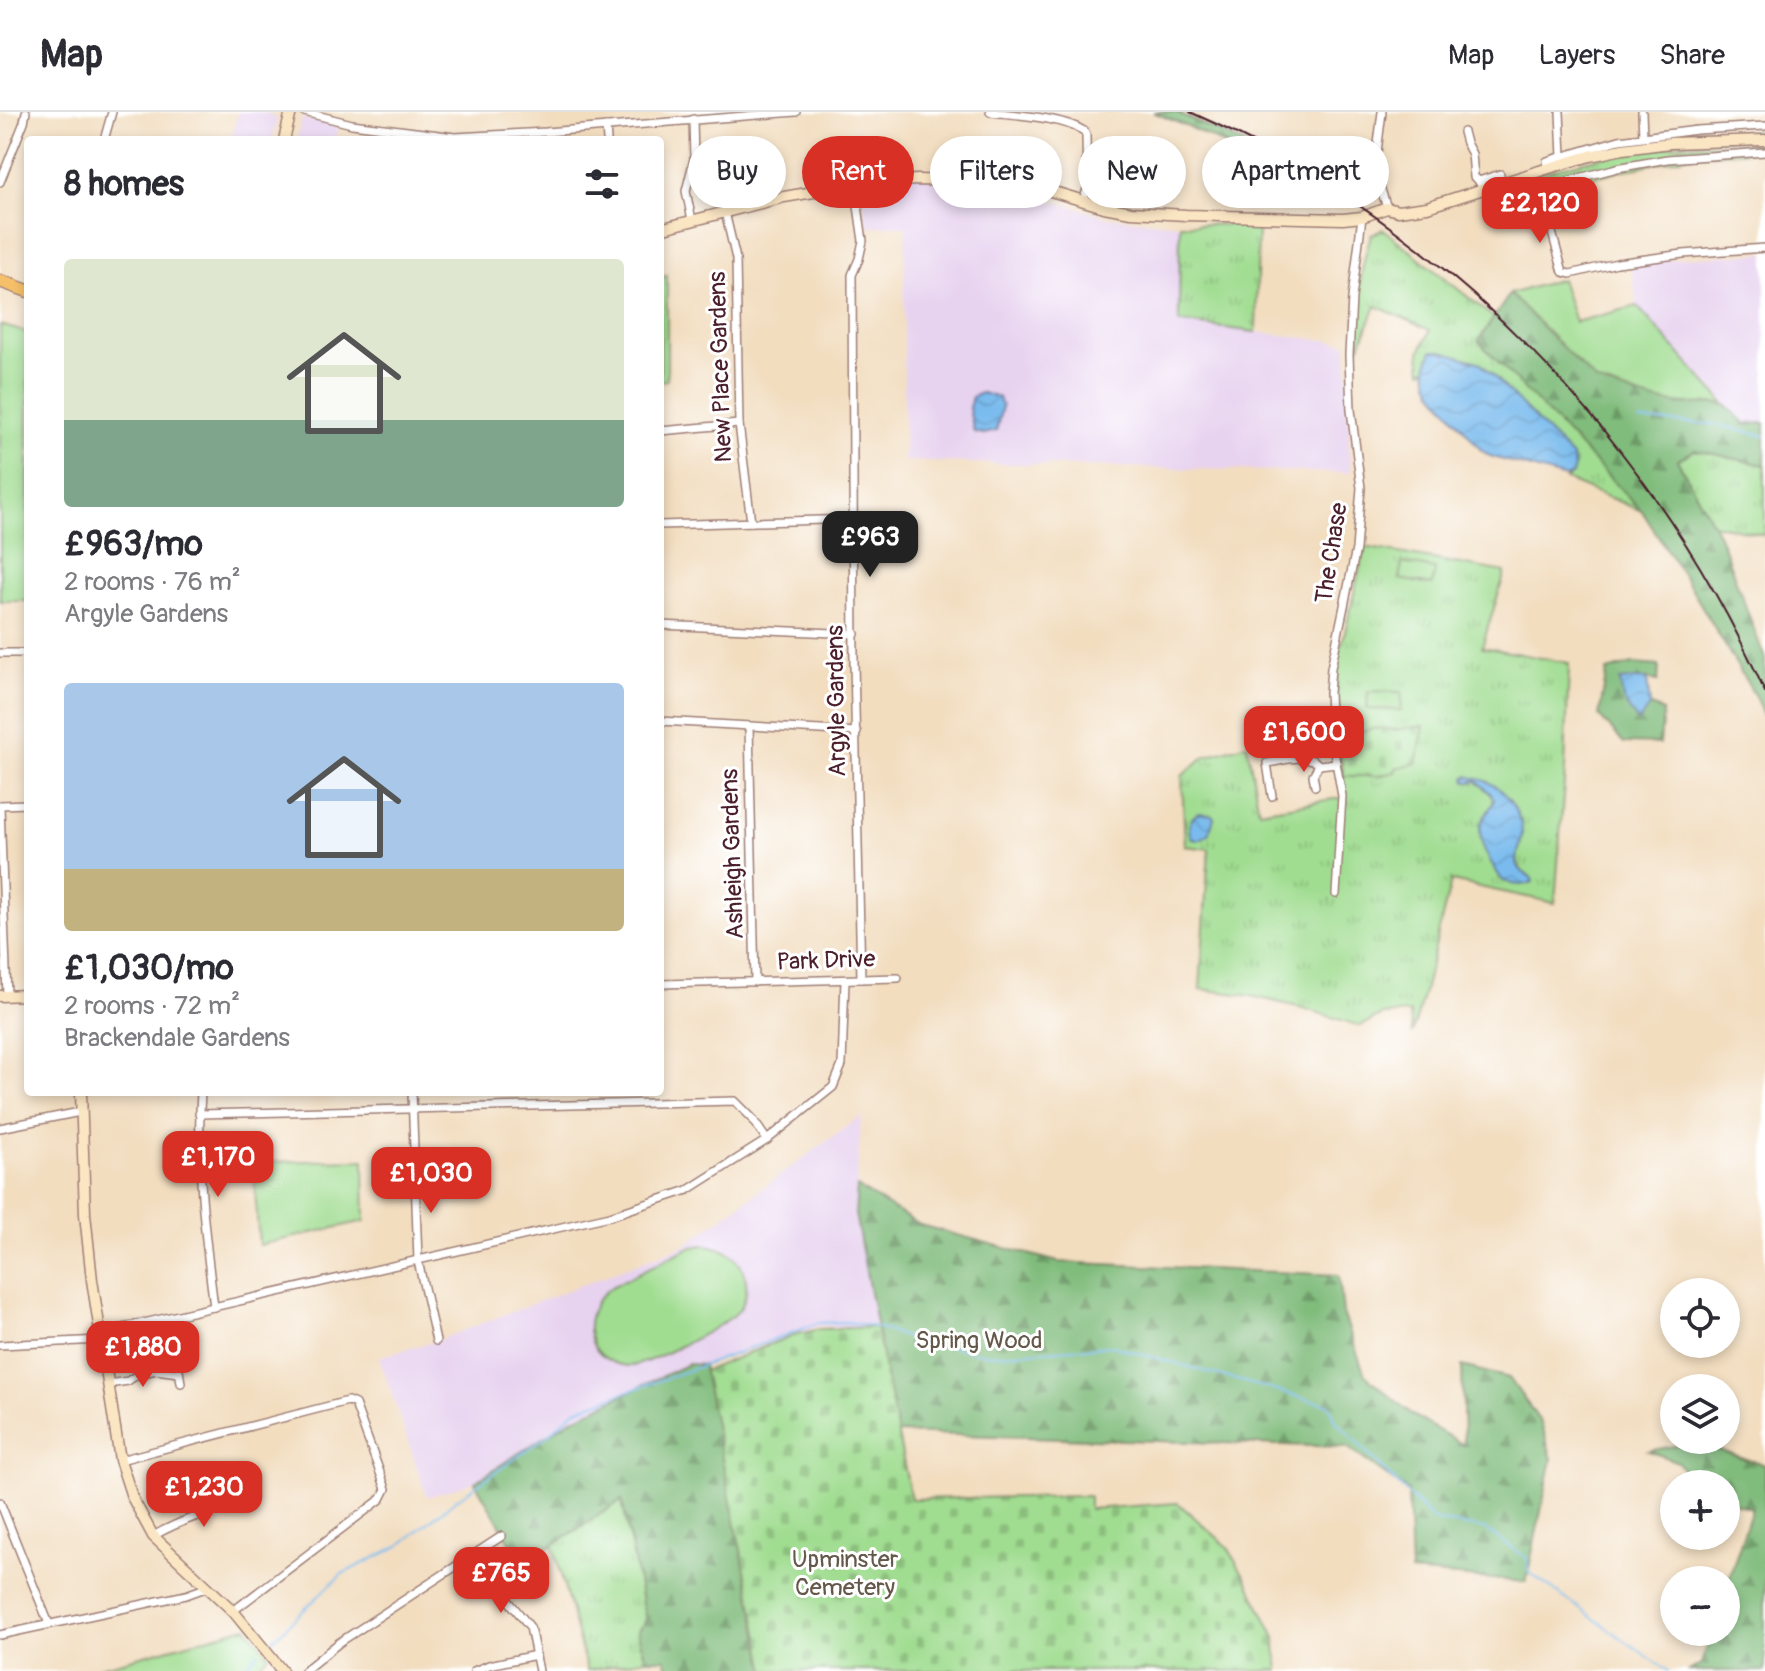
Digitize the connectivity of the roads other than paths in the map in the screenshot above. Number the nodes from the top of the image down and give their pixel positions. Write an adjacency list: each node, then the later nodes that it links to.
1 (26, 112): 28 (street)
2 (112, 112): 14 (street)
3 (289, 112): 15 (main road)
4 (304, 112): 16 (street)
5 (796, 112): 10 (street)
6 (990, 112): 19 (street)
7 (1382, 112): 20 (street)
8 (1560, 112): 24 (street)
9 (1642, 112): 21 (street)
10 (693, 119): 12 (street); 38 (street)
11 (1765, 126): 21 (street)
12 (606, 127): 17 (street); 18 (street)
13 (1463, 132): 29 (street)
14 (105, 136)
15 (285, 136)
16 (437, 136)
17 (460, 136)
18 (607, 136)
19 (1086, 136)
20 (1379, 136)
21 (1643, 136): 24 (street)
22 (1765, 140): 25 (main road)
23 (1765, 152): 30 (street)
24 (1562, 157): 25 (street)
25 (1549, 168): 29 (main road)
26 (1500, 174): 29 (street)
27 (914, 180): 32 (main road)
28 (0, 182)
29 (1486, 186): 30 (street); 35 (main road)
30 (1540, 189): 40 (street)
31 (802, 194): 36 (main road)
32 (1078, 199)
33 (858, 208): 45 (street, Argyle Gardens)
34 (1108, 208): 37 (main road)
35 (1387, 208): 37 (main road)
36 (725, 212): 38 (main road); 43 (street, New Place Gardens)
37 (1362, 217): 55 (street, The Chase)
38 (692, 220): 39 (main road)
39 (664, 228)
40 (1765, 248)
41 (0, 281): 42 (main road)
42 (24, 290)
43 (739, 424): 44 (street); 46 (street, New Place Gardens)
44 (664, 431)
45 (854, 519): 46 (street); 49 (street, Argyle Gardens)
46 (751, 522): 47 (street)
47 (664, 525)
48 (664, 625): 49 (street)
49 (855, 634): 54 (street, Argyle Gardens)
50 (0, 653): 51 (street)
51 (24, 653)
52 (664, 721): 53 (street)
53 (749, 726): 54 (street); 65 (street, Ashleigh Gardens)
54 (857, 732): 63 (street, Argyle Gardens)
55 (1336, 763): 56 (street); 61 (street, The Chase)
56 (1319, 765): 57 (street); 58 (street)
57 (1315, 786)
58 (1272, 796)
59 (24, 804): 60 (street)
60 (0, 806): 68 (street)
61 (1336, 894)
62 (898, 978): 63 (street, Park Drive)
63 (861, 979): 64 (street, Park Drive)
64 (845, 980): 65 (street, Park Drive); 76 (street)
65 (755, 982): 66 (street, Park Drive)
66 (664, 984)
67 (24, 995): 68 (main road)
68 (4, 996)
69 (81, 1096): 73 (main road)
70 (201, 1096): 74 (street)
71 (412, 1096): 72 (street)
72 (412, 1108): 74 (street); 76 (street); 77 (street)
73 (80, 1112): 75 (street); 79 (main road)
74 (199, 1114): 78 (street)
75 (0, 1128)
76 (767, 1140): 77 (street)
77 (418, 1261): 78 (street); 80 (street)
78 (214, 1307): 79 (street)
79 (100, 1336): 81 (street); 83 (main road)
80 (436, 1341)
81 (0, 1345)
82 (181, 1383): 83 (street)
83 (108, 1384): 84 (main road)
84 (120, 1460): 87 (main road); 91 (street)
85 (247, 1501): 87 (street)
86 (0, 1502): 92 (street)
87 (153, 1536): 90 (main road)
88 (502, 1536): 89 (street)
89 (472, 1556): 94 (street); 96 (street)
90 (208, 1586): 91 (main road); 92 (street)
91 (233, 1611): 95 (main road)
92 (49, 1624): 93 (street)
93 (0, 1635)
94 (536, 1655): 97 (street); 98 (street)
95 (282, 1671)
96 (304, 1671)
97 (474, 1671)
98 (539, 1671)

